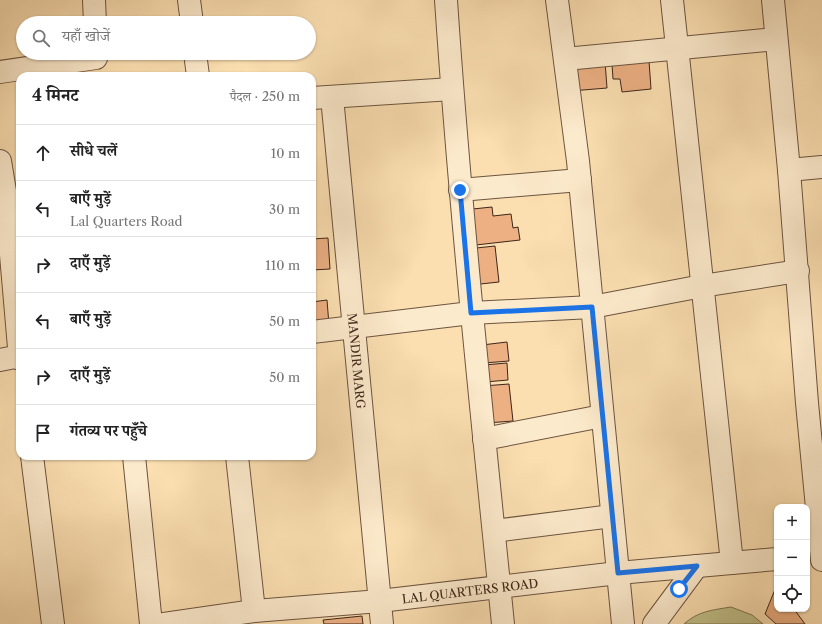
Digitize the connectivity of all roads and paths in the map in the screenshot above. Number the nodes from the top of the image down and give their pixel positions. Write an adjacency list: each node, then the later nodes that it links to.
1 (94, 0): 7 (street)
2 (189, 0): 8 (street)
3 (446, 0): 16 (street)
4 (557, 0): 11 (street)
5 (672, 0): 10 (street)
6 (773, 0): 9 (street)
7 (95, 16)
8 (191, 16)
9 (776, 39): 10 (street); 20 (street)
10 (678, 47): 11 (street); 26 (street)
11 (565, 59): 21 (street)
12 (196, 60): 15 (street)
13 (97, 62): 14 (street)
14 (0, 72)
15 (197, 72)
16 (452, 89): 17 (street); 22 (street)
17 (322, 98): 29 (street, MANDIR MARG)
18 (0, 161): 23 (street)
19 (822, 167): 20 (street)
20 (790, 170): 25 (street)
21 (580, 180): 22 (street); 27 (street)
22 (460, 190): 28 (street)
23 (13, 196): 24 (street)
24 (16, 265)
25 (798, 271): 26 (street); 33 (street)
26 (702, 286): 27 (street); 45 (street)
27 (592, 307): 28 (street); 34 (street)
28 (471, 313): 29 (street); 35 (street)
29 (355, 326): 30 (street); 49 (street, MANDIR MARG)
30 (316, 331)
31 (16, 358): 32 (street)
32 (0, 360)
33 (815, 402): 41 (street)
34 (602, 416): 35 (street); 39 (street)
35 (484, 439): 40 (street)
36 (32, 460): 51 (street)
37 (134, 460): 52 (street)
38 (237, 460): 50 (street)
39 (612, 516): 40 (street); 47 (street)
40 (494, 531): 48 (street)
41 (822, 556): 42 (street); 44 (street)
42 (810, 557)
43 (774, 559): 45 (street, LAL QUARTERS ROAD)
44 (822, 560)
45 (732, 563): 46 (street, LAL QUARTERS ROAD)
46 (697, 566): 47 (street, LAL QUARTERS ROAD); 57 (street)
47 (618, 573): 48 (street, LAL QUARTERS ROAD); 56 (street)
48 (499, 587): 49 (street, LAL QUARTERS ROAD); 55 (street)
49 (380, 601): 50 (street, LAL QUARTERS ROAD); 54 (street, MANDIR MARG)
50 (254, 611): 53 (street, LAL QUARTERS ROAD)
51 (53, 624)
52 (151, 624)
53 (164, 624)
54 (382, 624)
55 (503, 624)
56 (622, 624)
57 (654, 624)

